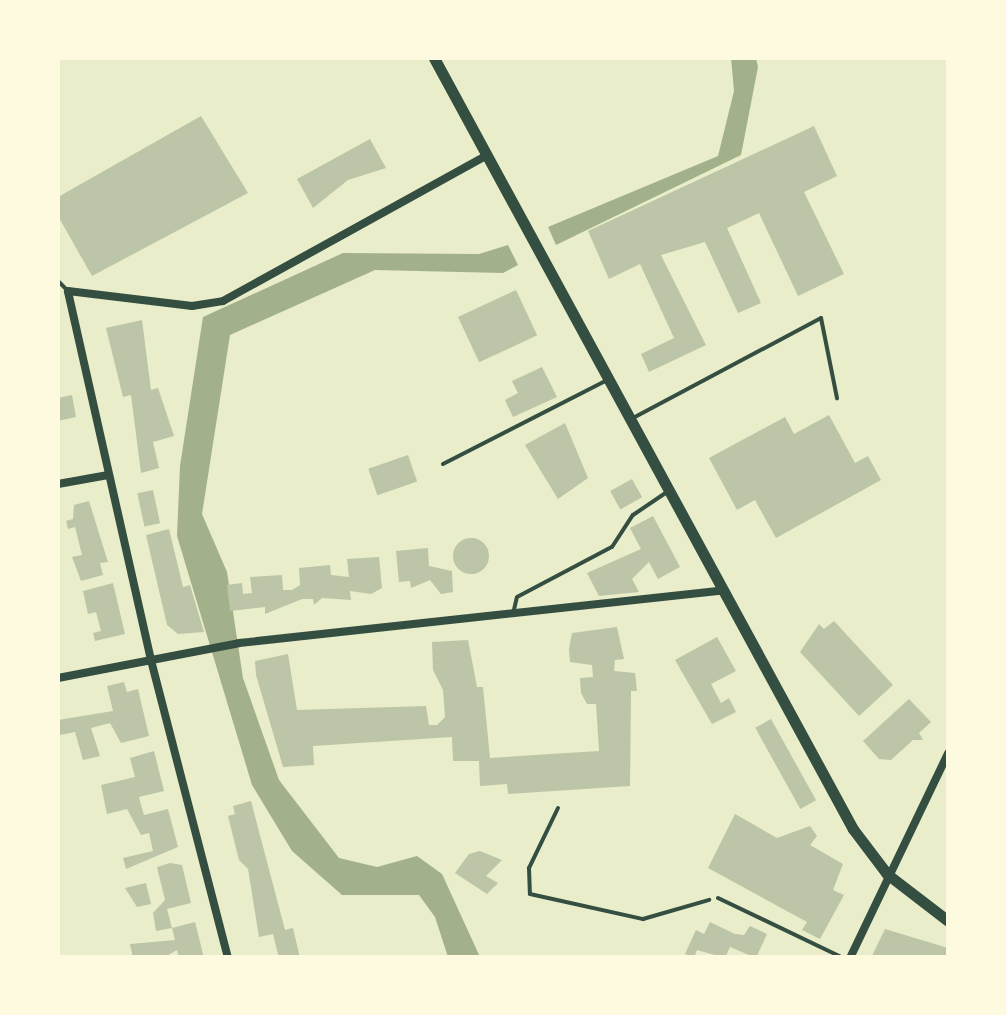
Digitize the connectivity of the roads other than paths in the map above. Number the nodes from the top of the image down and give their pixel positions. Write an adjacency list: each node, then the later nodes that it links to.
1 (434, 58): 2 (main road)
2 (486, 156): 4 (street); 5 (main road)
3 (58, 281): 4 (lane)
4 (68, 291): 9 (street)
5 (607, 380): 7 (main road); 8 (lane)
6 (838, 398): 7 (lane)
7 (629, 420): 11 (main road)
8 (443, 464)
9 (108, 475): 10 (street); 14 (street)
10 (58, 484)
11 (667, 492): 12 (main road); 13 (lane)
12 (720, 591): 13 (street); 17 (main road)
13 (513, 616): 14 (street)
14 (151, 660): 15 (street); 20 (street)
15 (58, 678)
16 (948, 753): 17 (street)
17 (887, 874): 19 (main road); 21 (street)
18 (718, 898): 21 (lane)
19 (948, 921)
20 (228, 958)
21 (846, 958)

